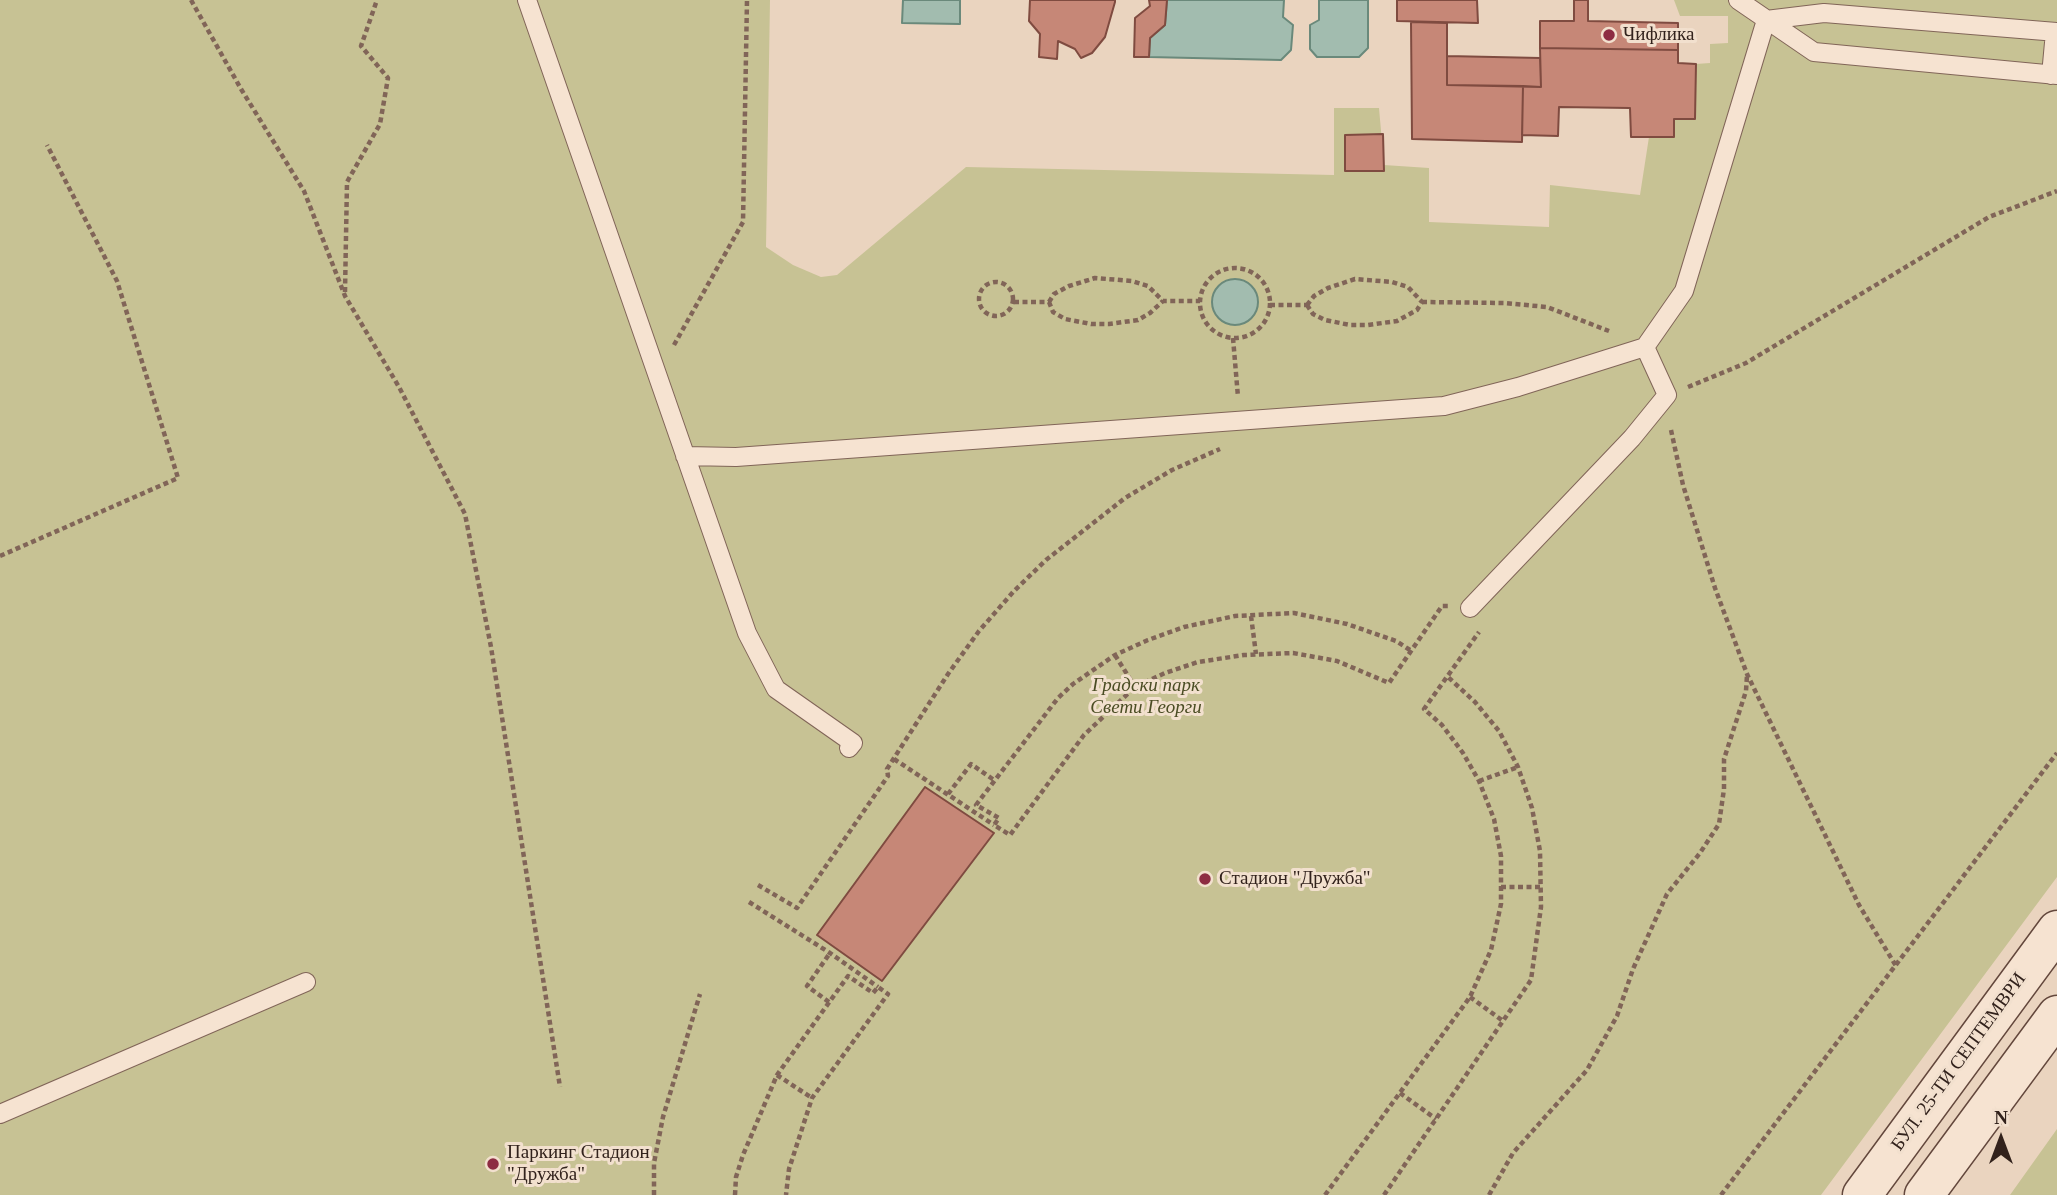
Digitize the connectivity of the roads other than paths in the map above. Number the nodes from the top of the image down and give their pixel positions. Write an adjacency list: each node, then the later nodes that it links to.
1 (527, 0): 7 (lane)
2 (1738, 0): 3 (lane)
3 (1766, 20): 4 (lane); 5 (lane); 6 (lane)
4 (2056, 32): 5 (lane)
5 (2054, 75)
6 (1645, 347): 7 (lane); 8 (lane)
7 (685, 456): 9 (lane)
8 (1470, 608)
9 (849, 748)
10 (2057, 930): 14 (main road, БУЛ. 25-ТИ СЕПТЕМВРИ)
11 (306, 982): 13 (lane)
12 (2057, 1014): 15 (main road)
13 (0, 1114)
14 (1862, 1195)
15 (1924, 1195)

